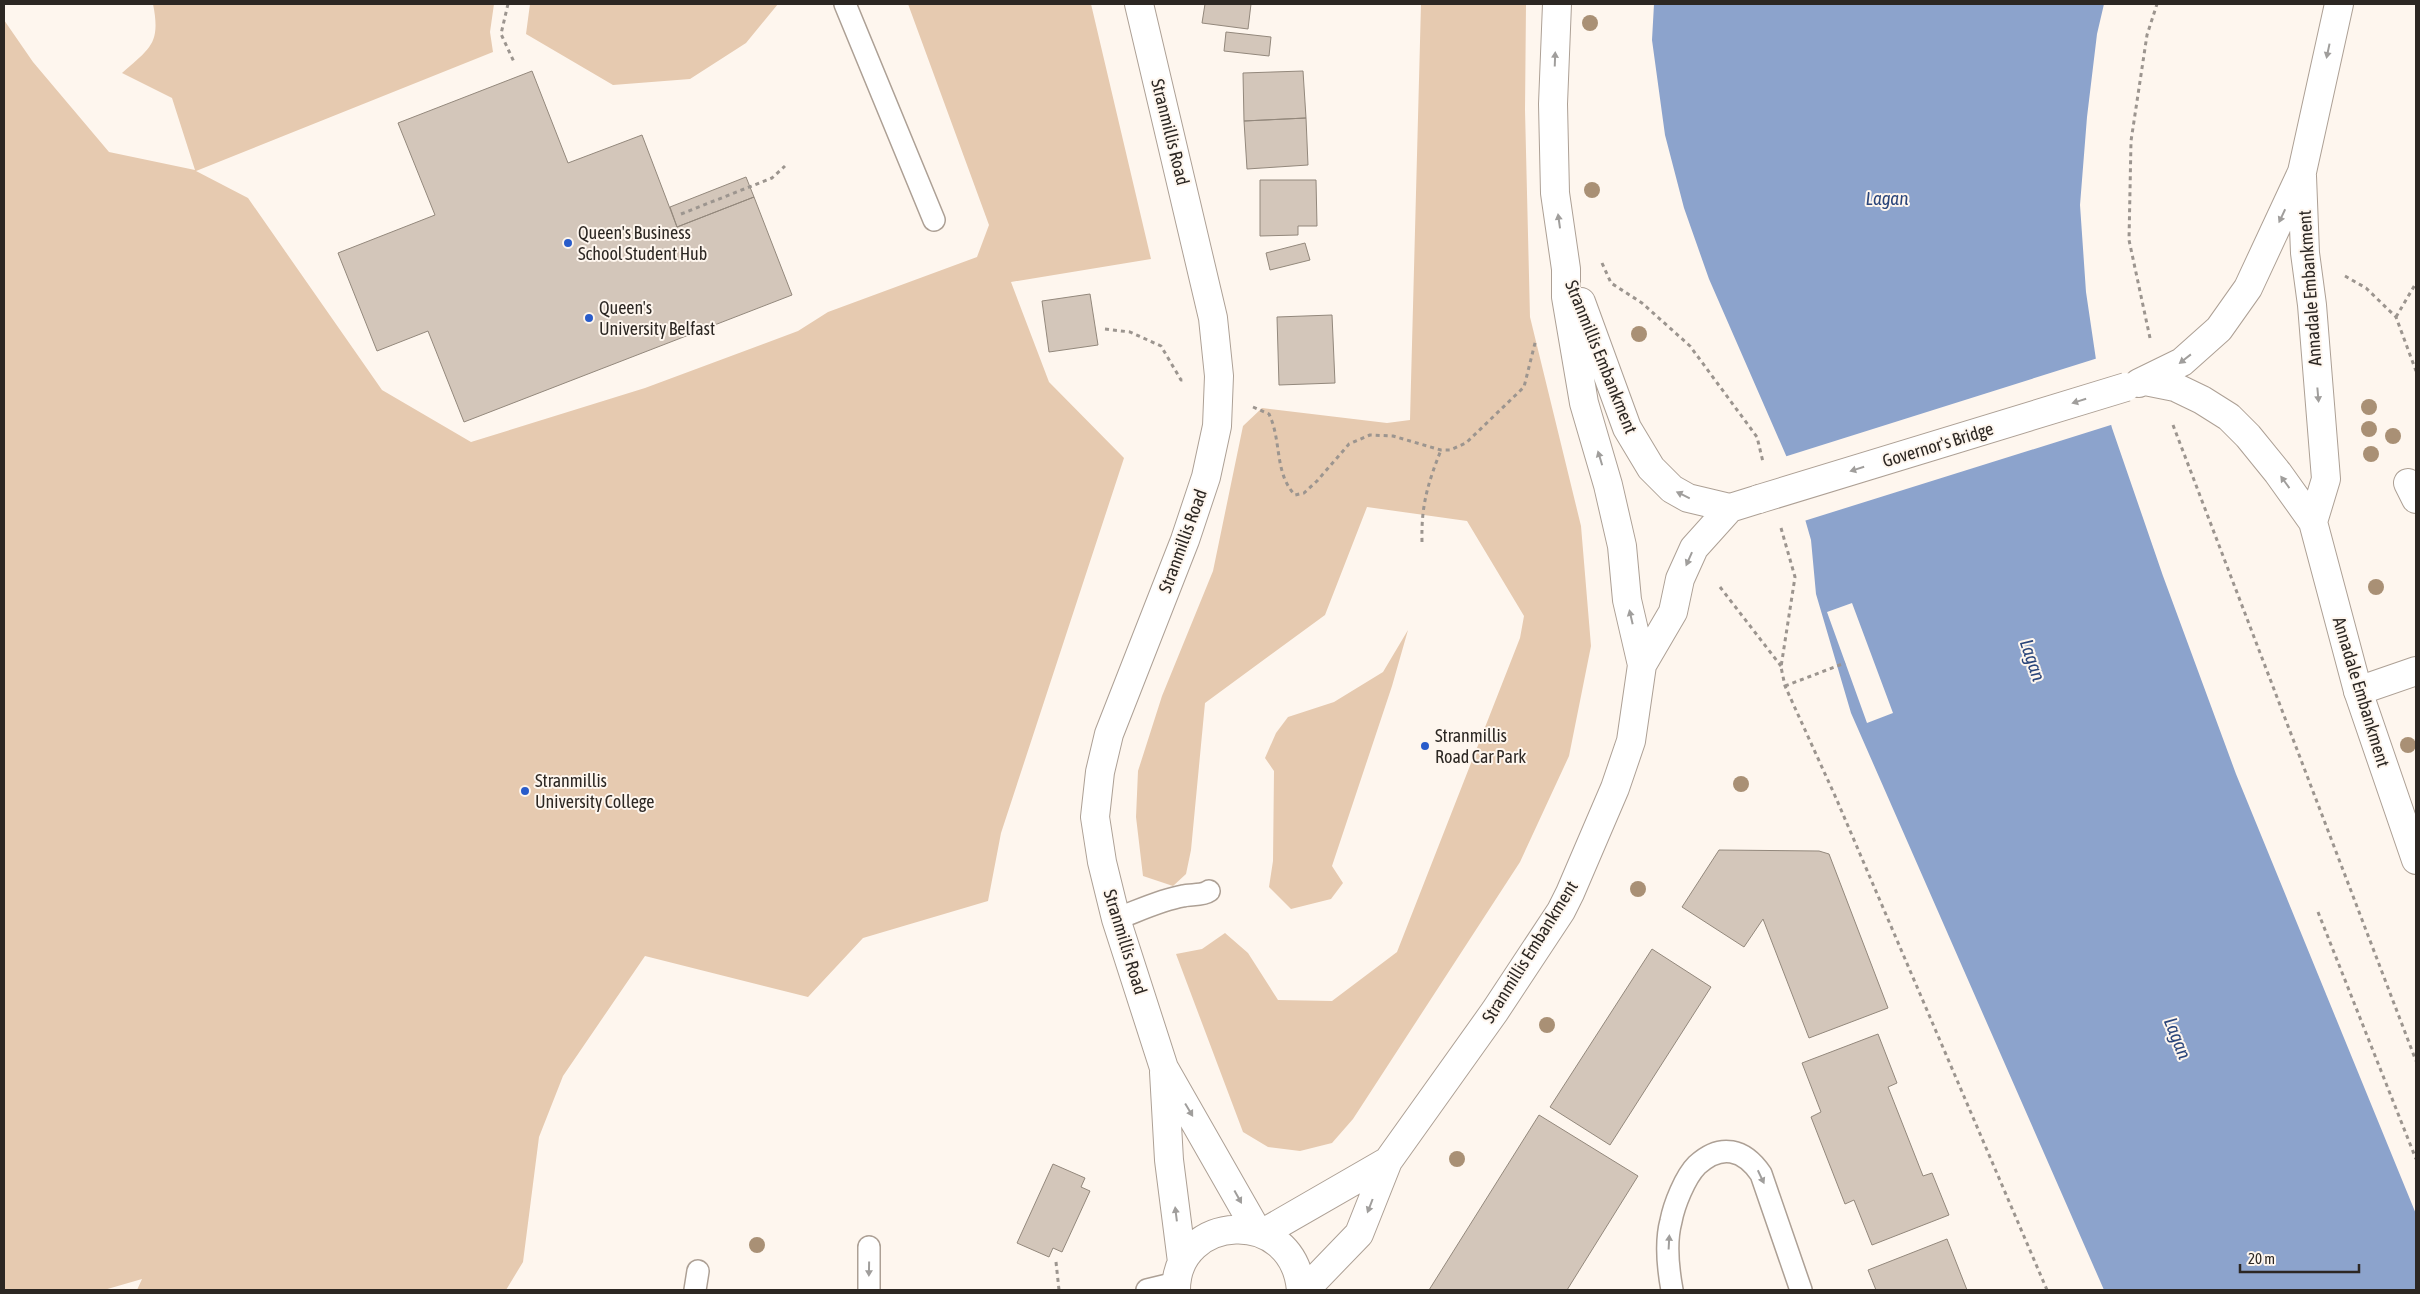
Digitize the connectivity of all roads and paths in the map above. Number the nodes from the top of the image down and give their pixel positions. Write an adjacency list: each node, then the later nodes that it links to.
1 (508, 4): 7 (path)
2 (845, 4): 11 (lane)
3 (1139, 4): 22 (street, Stranmillis Road)
4 (1557, 4): 12 (street, Stranmillis Embankment, one-way to 4)
5 (2157, 4): 19 (path)
6 (2339, 4): 9 (street, Annadale Embankment, one-way to 9)
7 (514, 62)
8 (785, 166): 10 (path)
9 (2302, 172): 21 (street, Annadale Embankment, one-way to 21); 28 (street, Annadale Embankment, one-way to 28)
10 (681, 214)
11 (934, 220)
12 (1566, 269): 26 (street, Stranmillis Embankment, one-way to 12); 32 (street, Stranmillis Embankment, one-way to 12)
13 (2344, 276): 16 (path)
14 (1612, 283): 25 (path)
15 (2416, 283): 16 (path)
16 (2396, 317): 20 (path)
17 (1105, 329): 22 (path)
18 (1538, 331): 24 (path)
19 (2151, 343)
20 (2416, 371)
21 (2136, 384): 26 (street, Governor's Bridge, one-way to 26, bridge); 28 (street, Annadale Embankment, one-way to 21)
22 (1218, 395): 24 (path); 40 (street, Stranmillis Road)
23 (2173, 424): 41 (path)
24 (1441, 450): 29 (path)
25 (1764, 465)
26 (1730, 508): 32 (street, Stranmillis Embankment, one-way to 32)
27 (1780, 521): 33 (path)
28 (2313, 522): 36 (street, Annadale Embankment)
29 (1422, 542)
30 (1720, 587): 33 (path)
31 (1845, 663): 35 (path)
32 (1642, 665): 44 (street, Stranmillis Embankment)
33 (1781, 666): 35 (path)
34 (2416, 671): 36 (street)
35 (1785, 686): 56 (path)
36 (2358, 691): 37 (street, Annadale Embankment)
37 (2416, 860)
38 (1209, 891): 40 (lane)
39 (2318, 912): 43 (path)
40 (1116, 919): 42 (street, Stranmillis Road)
41 (2416, 1062)
42 (1164, 1068): 45 (street, Stranmillis Road, one-way to 45); 48 (street, Stranmillis Road, one-way to 42)
43 (2416, 1159)
44 (1388, 1161): 45 (street, Stranmillis Embankment); 53 (street, Stranmillis Embankment, one-way to 53)
45 (1260, 1232): 48 (street); 52 (street)
46 (869, 1247): 49 (lane, one-way to 49)
47 (1056, 1262): 50 (path)
48 (1178, 1279): 51 (lane)
49 (869, 1290)
50 (1059, 1290)
51 (1147, 1290)
52 (1301, 1290)
53 (1305, 1290)
54 (1672, 1290): 55 (lane, one-way to 55)
55 (1801, 1290)
56 (2047, 1290)

